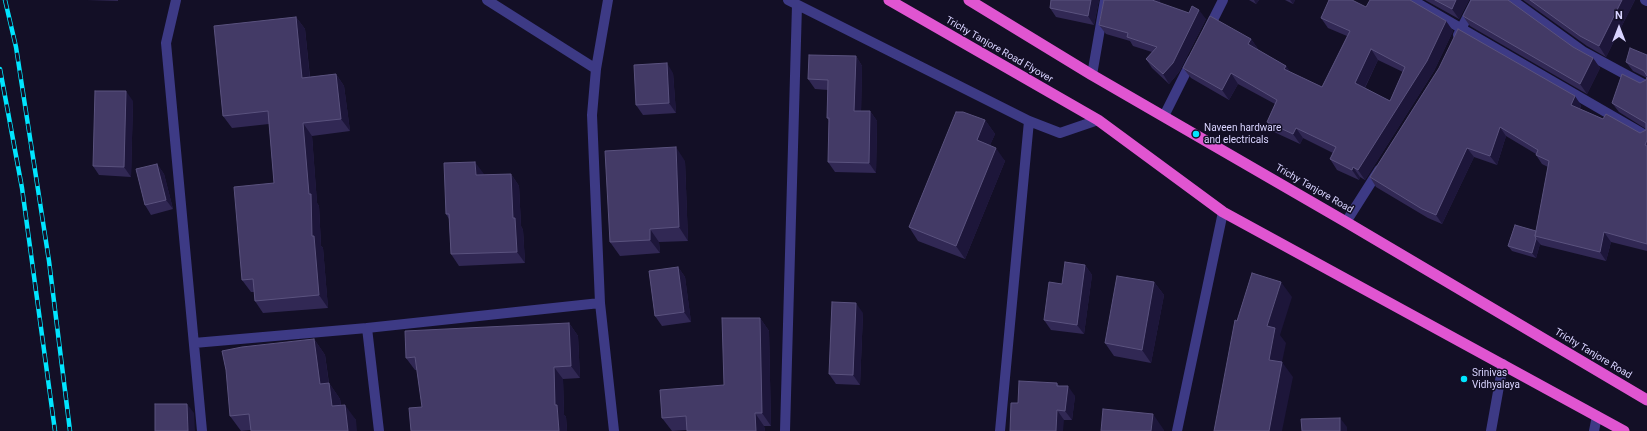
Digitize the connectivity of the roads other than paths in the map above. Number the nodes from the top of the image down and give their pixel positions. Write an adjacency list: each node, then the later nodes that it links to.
1 (176, 0): 27 (street)
2 (488, 0): 15 (street)
3 (608, 0): 15 (street)
4 (788, 0): 12 (street)
5 (889, 0): 19 (highway, Trichy Tanjore Road Flyover)
6 (969, 0): 16 (highway, Trichy Tanjore Road)
7 (1105, 0): 16 (street)
8 (1223, 0): 18 (street)
9 (1412, 0): 13 (street)
10 (1476, 0): 13 (street)
11 (1512, 0): 17 (street)
12 (797, 5): 20 (street); 34 (street)
13 (1461, 29): 14 (street); 21 (street)
14 (1455, 42)
15 (596, 69): 25 (street)
16 (1092, 75): 18 (highway, Trichy Tanjore Road)
17 (1647, 86)
18 (1164, 116): 24 (highway, Trichy Tanjore Road)
19 (1098, 120): 20 (street); 23 (highway)
20 (1029, 121): 35 (street)
21 (1647, 136)
22 (1385, 161): 24 (street)
23 (1223, 212): 28 (highway); 36 (street)
24 (1346, 222): 29 (highway, Trichy Tanjore Road)
25 (600, 303): 26 (street); 33 (street)
26 (367, 328): 27 (street); 32 (street)
27 (194, 343): 31 (street)
28 (1503, 364): 30 (highway); 37 (street)
29 (1646, 396)
30 (1597, 416): 38 (street); 39 (highway)
31 (202, 431)
32 (379, 431)
33 (614, 431)
34 (785, 431)
35 (1000, 431)
36 (1177, 431)
37 (1491, 431)
38 (1594, 431)
39 (1624, 431)

